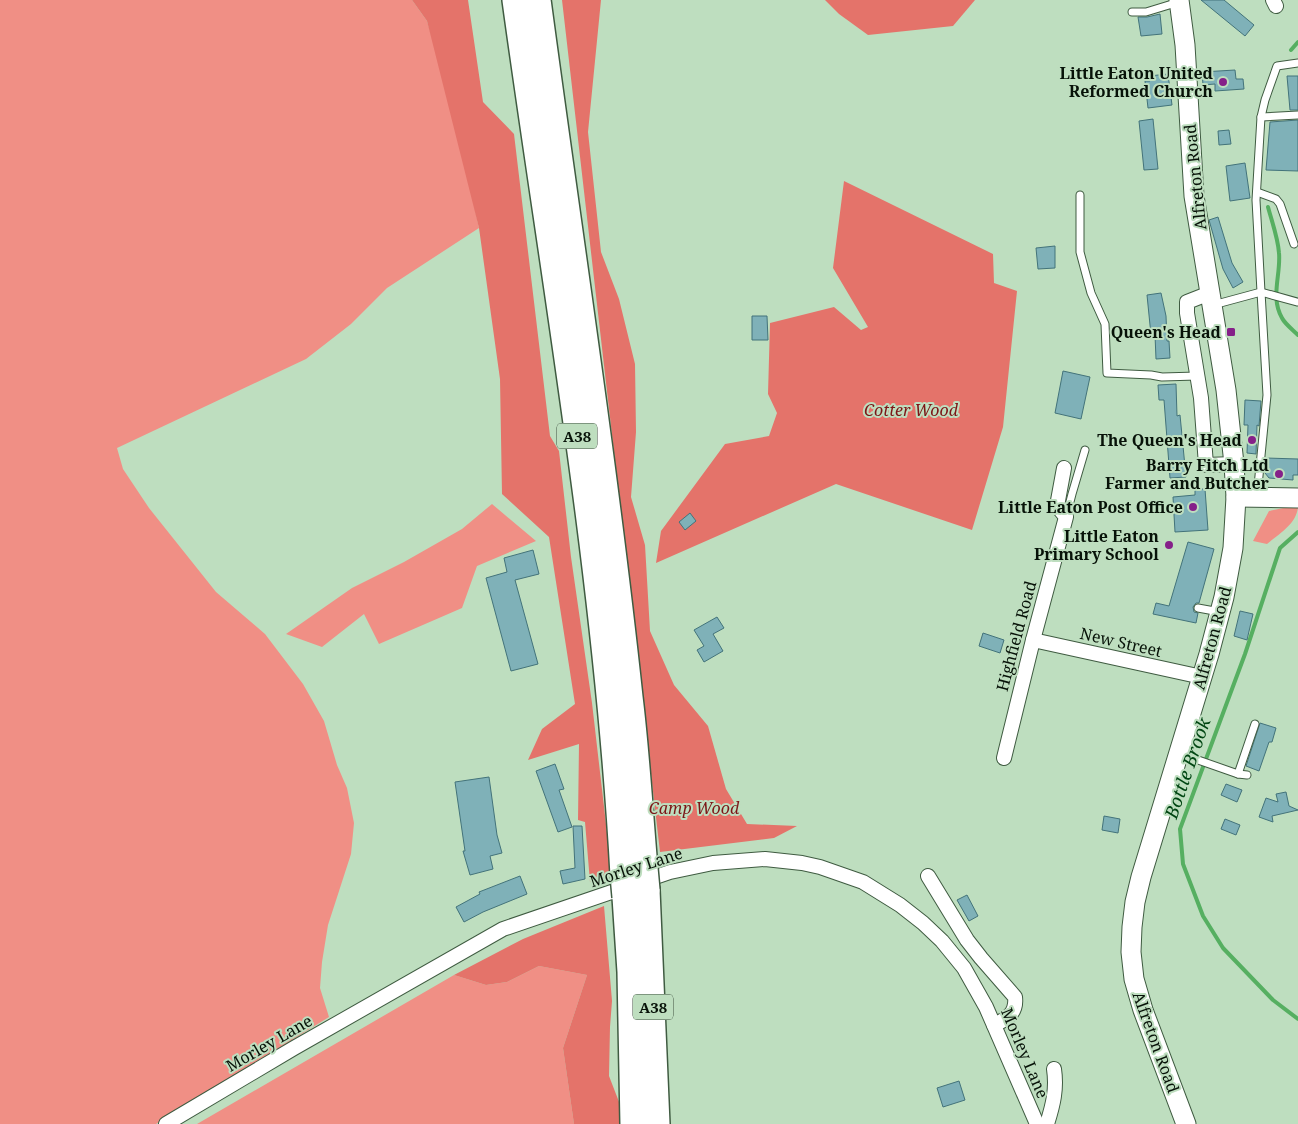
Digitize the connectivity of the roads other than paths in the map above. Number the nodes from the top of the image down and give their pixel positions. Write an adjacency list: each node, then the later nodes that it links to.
1 (515, 0): 32 (highway, A38)
2 (538, 0): 32 (highway, A38)
3 (1179, 1): 4 (lane); 12 (main road, Alfreton Road)
4 (1132, 12)
5 (1298, 63): 7 (lane)
6 (1298, 115): 7 (lane)
7 (1261, 117): 8 (lane)
8 (1257, 192): 10 (lane); 11 (lane)
9 (1080, 195): 14 (lane)
10 (1294, 244)
11 (1261, 292): 12 (lane); 13 (lane); 19 (lane)
12 (1211, 299): 14 (street); 16 (main road, Alfreton Road)
13 (1297, 302)
14 (1197, 376): 16 (street)
15 (1085, 450): 21 (lane)
16 (1234, 464): 18 (main road, Alfreton Road)
17 (1064, 468): 21 (street)
18 (1236, 497): 19 (main road); 23 (main road, Alfreton Road)
19 (1257, 497): 20 (main road)
20 (1298, 498)
21 (1066, 517): 24 (street, Highfield Road)
22 (1198, 608): 23 (lane)
23 (1220, 612): 25 (main road, Alfreton Road)
24 (1033, 640): 25 (street, New Street); 28 (street, Highfield Road)
25 (1202, 677): 27 (main road, Alfreton Road)
26 (1255, 724): 29 (lane)
27 (1179, 753): 29 (lane); 40 (main road, Alfreton Road)
28 (1004, 758)
29 (1238, 774): 30 (lane)
30 (1247, 775)
31 (928, 876): 33 (street)
32 (635, 883): 36 (highway, A38); 37 (highway, A38)
33 (994, 1025): 35 (street, Morley Lane); 38 (street, Morley Lane)
34 (1054, 1068): 39 (street, Morley Lane)
35 (166, 1124)
36 (633, 1124)
37 (657, 1124)
38 (1037, 1124)
39 (1047, 1124)
40 (1186, 1124)

